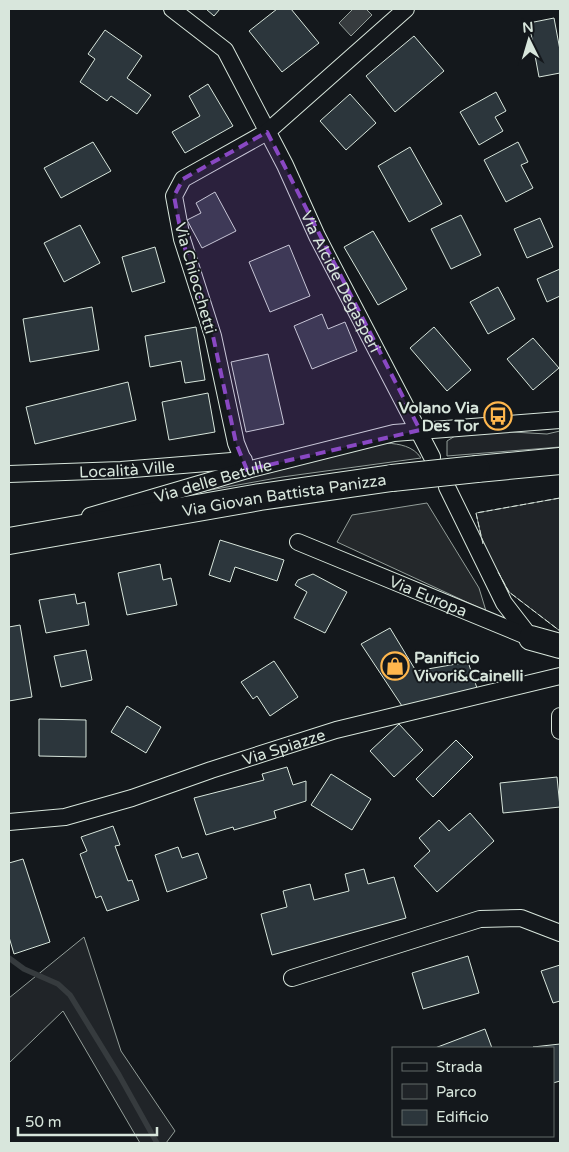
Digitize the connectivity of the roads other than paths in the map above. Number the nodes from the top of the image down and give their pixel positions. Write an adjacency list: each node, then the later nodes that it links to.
1 (172, 9): 3 (street, Via Alcide Degasperi)
2 (406, 9): 3 (street)
3 (267, 132): 5 (street, Via Alcide Degasperi); 8 (street, Via Chiocchetti)
4 (560, 420): 5 (street, Via delle Betulle)
5 (420, 430): 6 (street, Via Alcide Degasperi); 8 (street, Via delle Betulle)
6 (432, 457)
7 (560, 461): 11 (main road, Via Giovan Battista Panizza, bridge)
8 (245, 465): 9 (street, Località Ville); 11 (street, Via delle Betulle)
9 (9, 474)
10 (447, 487): 13 (street)
11 (9, 540)
12 (298, 542): 13 (street, Via Europa)
13 (531, 638): 14 (street, Via Europa)
14 (560, 646)
15 (560, 676): 18 (street, Via Spiazze)
16 (560, 716): 17 (street)
17 (560, 731)
18 (9, 822)
19 (560, 933): 20 (street)
20 (292, 978)

